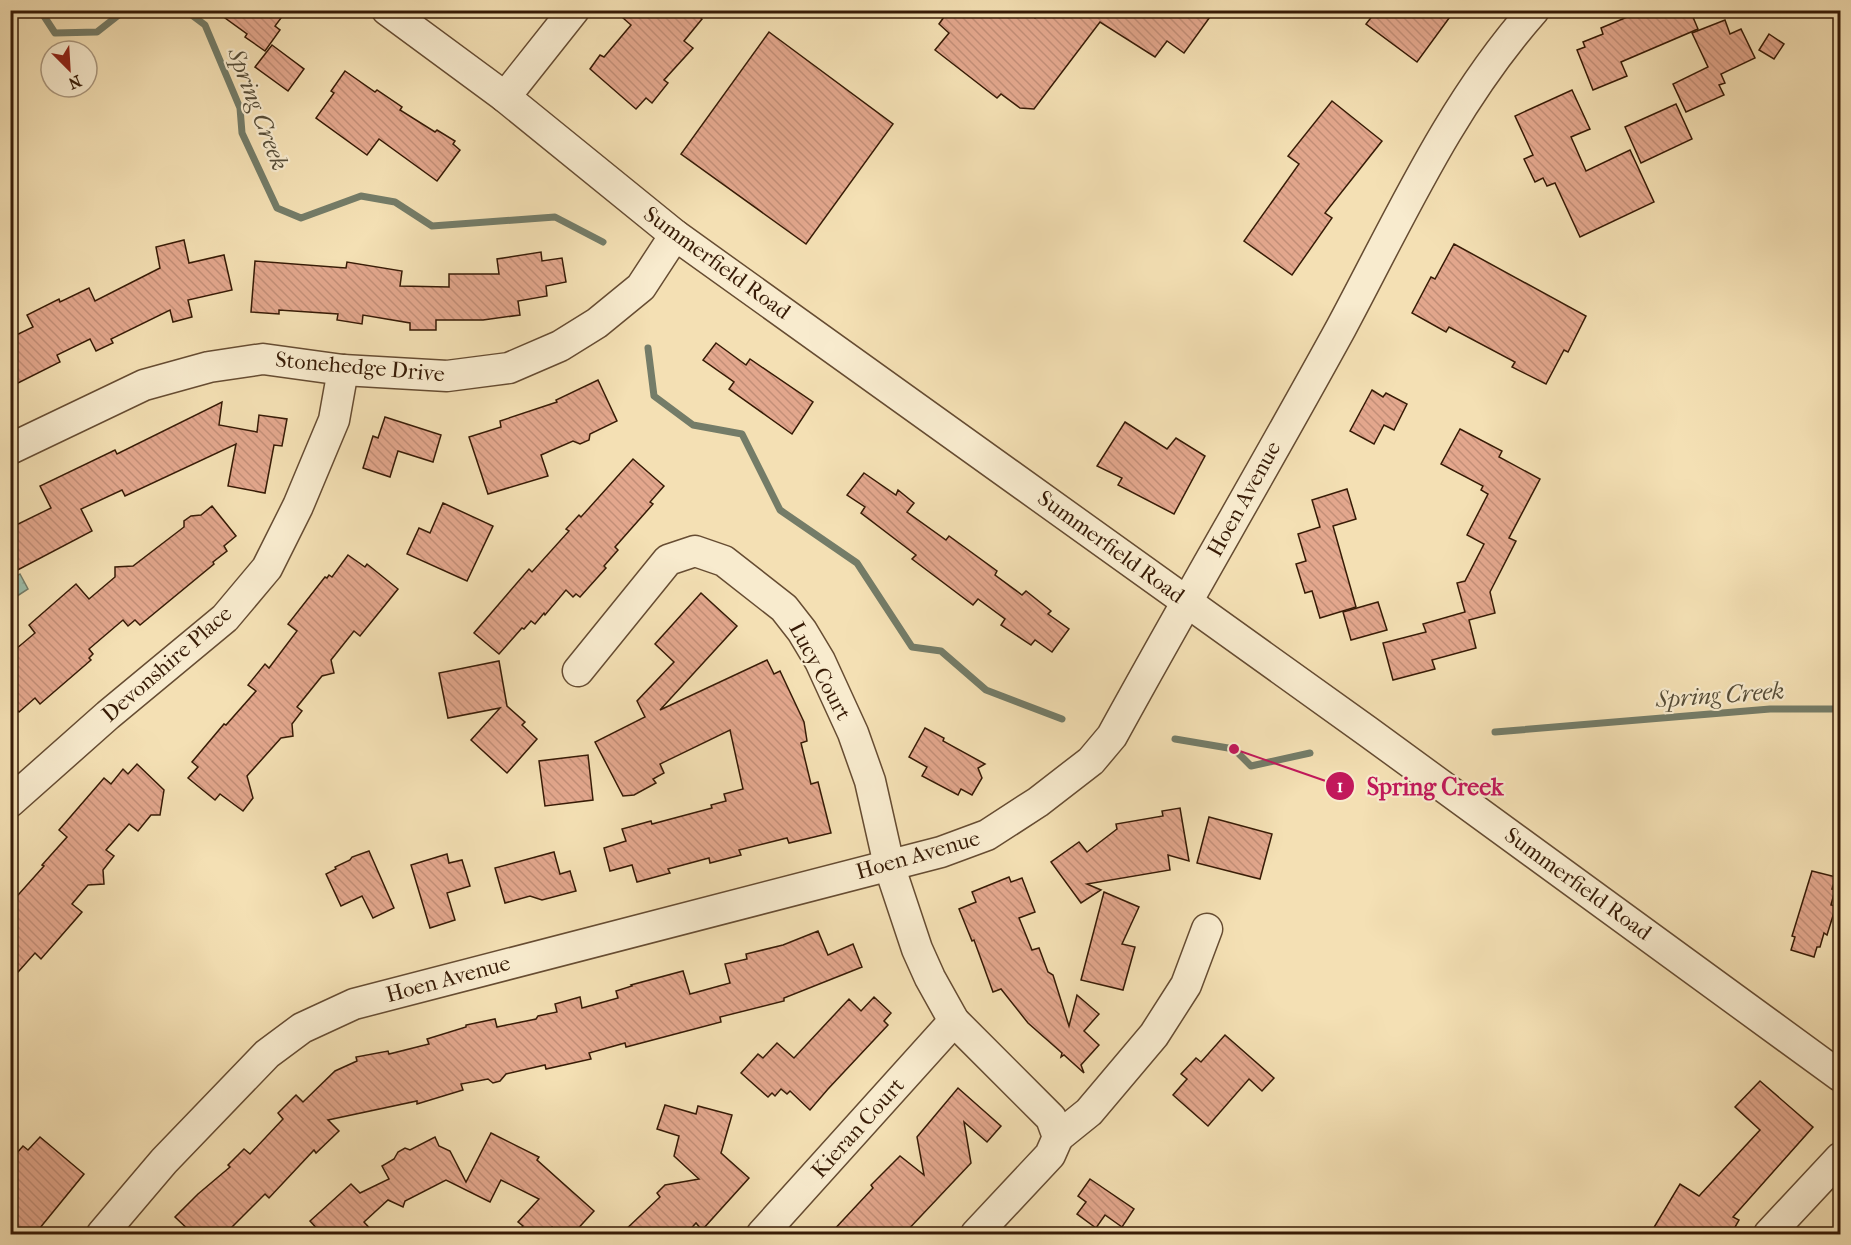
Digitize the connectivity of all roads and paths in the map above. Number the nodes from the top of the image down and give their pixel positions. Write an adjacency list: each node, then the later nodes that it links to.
1 (387, 10): 4 (street, Summerfield Road)
2 (574, 10): 4 (street)
3 (1534, 10): 8 (street, Hoen Avenue)
4 (505, 97): 5 (street, Summerfield Road)
5 (675, 235): 6 (street, Stonehedge Drive); 8 (street, Summerfield Road)
6 (343, 370): 7 (street, Stonehedge Drive); 10 (street, Devonshire Place)
7 (10, 449)
8 (1187, 602): 11 (street, Hoen Avenue); 14 (street, Summerfield Road)
9 (578, 671): 11 (street, Lucy Court)
10 (10, 802)
11 (888, 865): 13 (street, Lucy Court); 17 (street, Hoen Avenue)
12 (1207, 929): 15 (street)
13 (954, 1021): 15 (street, Lucy Court); 18 (street, Kieran Court)
14 (1840, 1076)
15 (1058, 1137): 19 (street)
16 (1840, 1158): 20 (street)
17 (102, 1234)
18 (762, 1234)
19 (976, 1234)
20 (1769, 1234)

